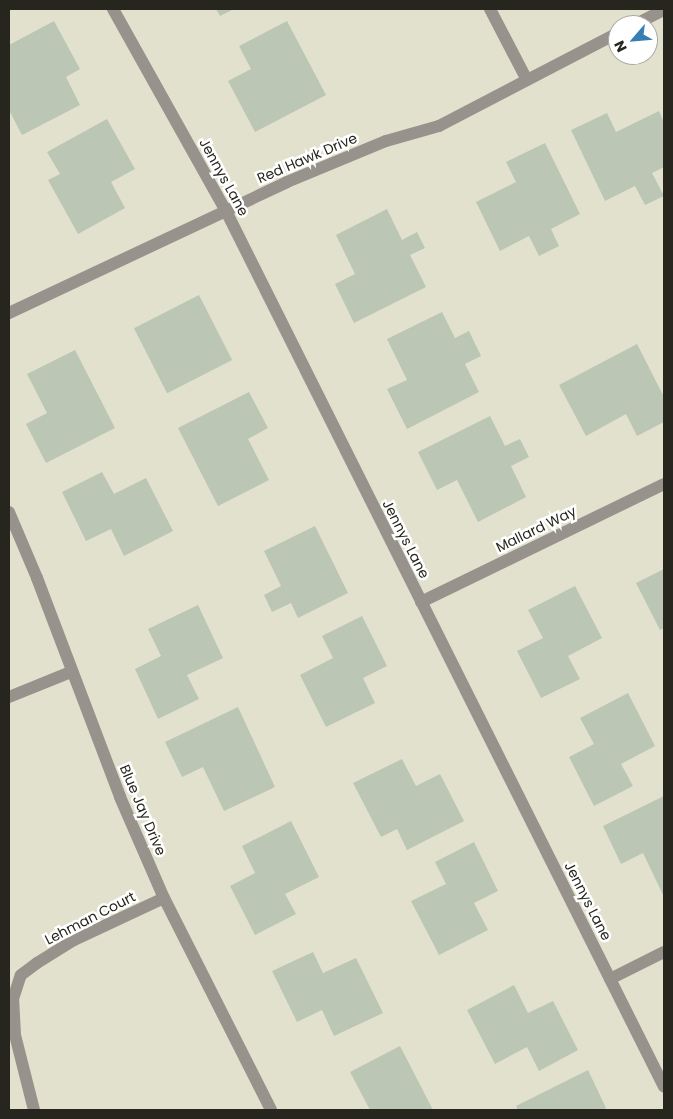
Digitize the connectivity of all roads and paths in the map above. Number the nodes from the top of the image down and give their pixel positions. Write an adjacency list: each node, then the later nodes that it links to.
1 (113, 9): 5 (street, Jennys Lane)
2 (490, 9): 4 (street)
3 (608, 39): 4 (street, Red Hawk Drive)
4 (527, 80): 5 (street, Red Hawk Drive)
5 (226, 211): 6 (street, Red Hawk Drive); 9 (street, Jennys Lane)
6 (9, 312)
7 (664, 484): 9 (street, Mallard Way)
8 (9, 512): 10 (street, Blue Jay Drive)
9 (421, 602): 14 (street, Jennys Lane)
10 (71, 672): 11 (street); 12 (street, Blue Jay Drive)
11 (9, 697)
12 (164, 898): 16 (street, Lehman Court); 17 (street, Blue Jay Drive)
13 (664, 952): 14 (street)
14 (610, 979): 15 (street, Jennys Lane)
15 (664, 1087)
16 (34, 1110)
17 (271, 1110)

